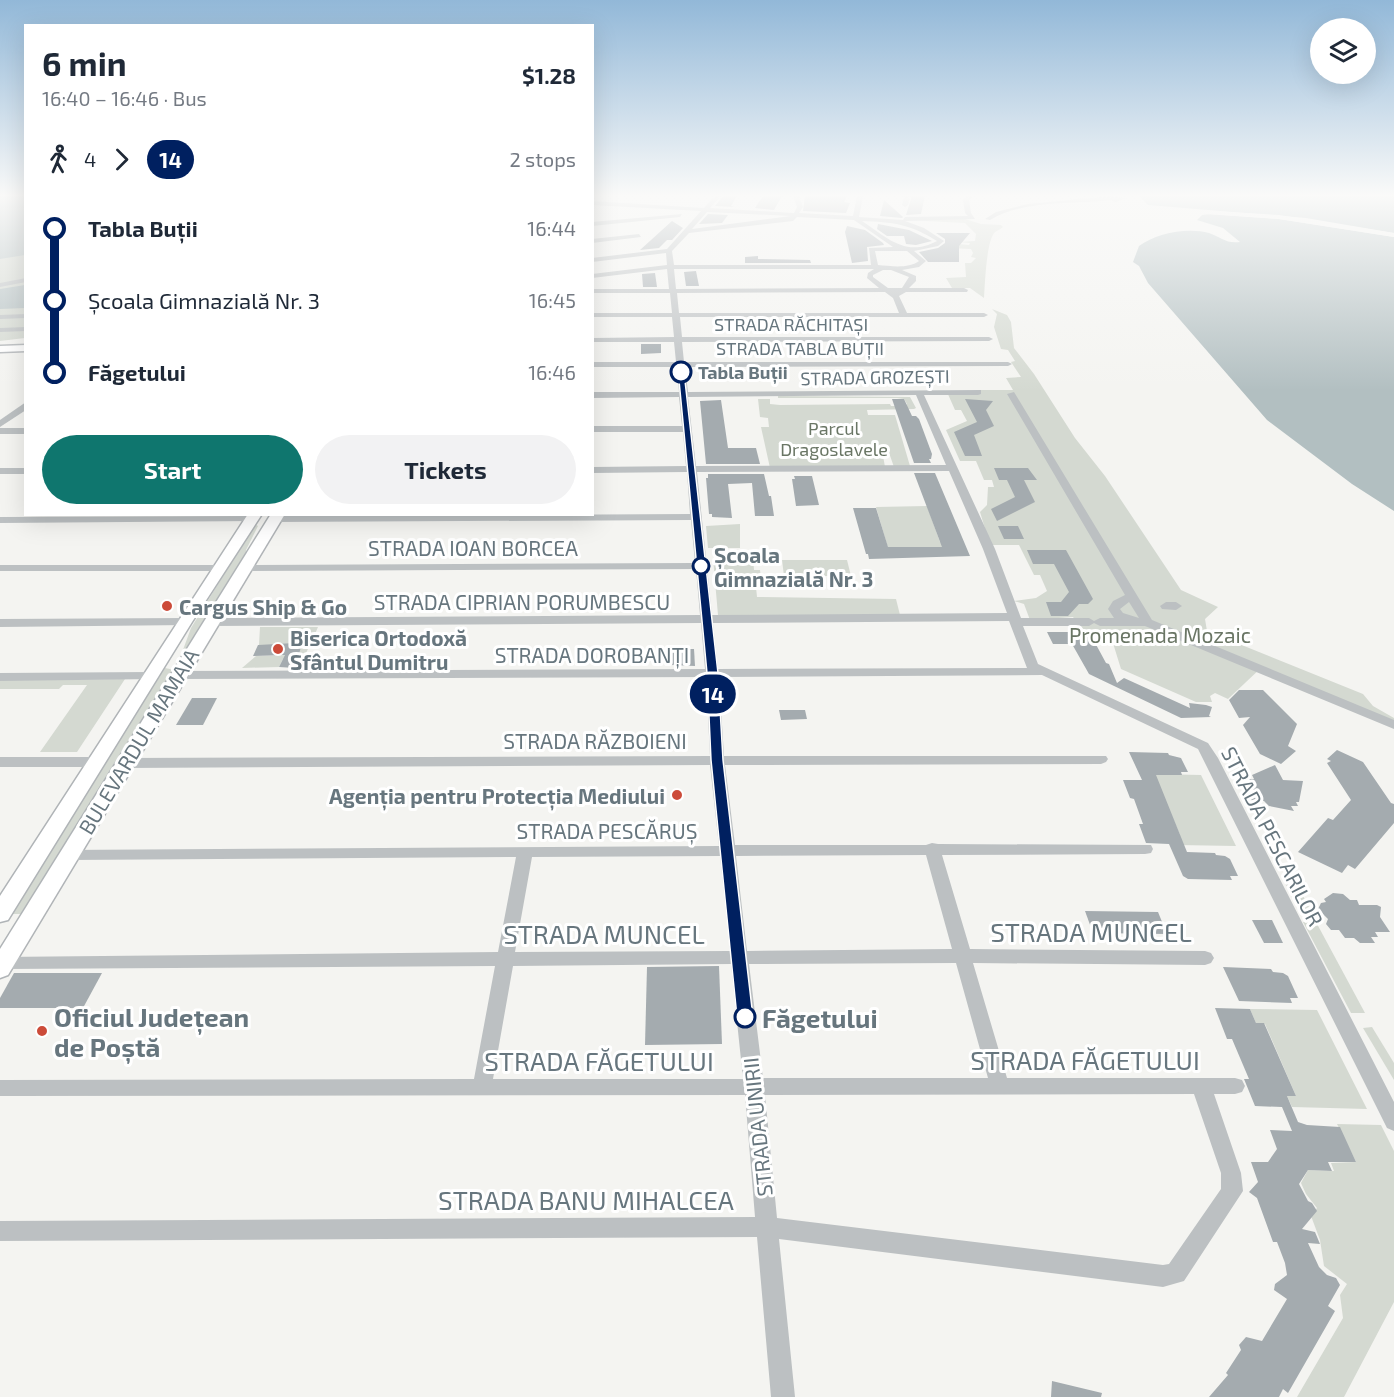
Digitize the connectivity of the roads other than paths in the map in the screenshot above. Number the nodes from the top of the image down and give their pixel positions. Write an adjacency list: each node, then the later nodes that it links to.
1 (670, 261): 4 (street, STRADA UNIRII)
2 (876, 261): 6 (street)
3 (922, 261): 7 (street)
4 (670, 267): 5 (street); 8 (street); 14 (street, STRADA UNIRII)
5 (701, 267): 6 (street); 9 (street)
6 (878, 268): 7 (street); 16 (street)
7 (892, 268): 15 (street)
8 (594, 276)
9 (702, 276)
10 (24, 280): 11 (street)
11 (0, 285)
12 (964, 290): 15 (street)
13 (594, 291): 14 (street)
14 (672, 291): 16 (street); 18 (street, STRADA UNIRII)
15 (905, 291): 16 (street)
16 (893, 294): 19 (street)
17 (594, 315): 18 (street)
18 (674, 315): 19 (street); 25 (street, STRADA UNIRII)
19 (904, 315): 20 (street)
20 (984, 315)
21 (24, 316): 22 (street)
22 (0, 317)
23 (24, 329): 24 (street)
24 (0, 330)
25 (677, 339): 26 (street, STRADA RĂCHITAȘI); 27 (street, STRADA RĂCHITAȘI); 32 (street, STRADA UNIRII)
26 (989, 339)
27 (594, 340)
28 (22, 345): 29 (main road)
29 (0, 347)
30 (1008, 364): 32 (street, STRADA TABLA BUȚII)
31 (594, 365): 32 (street, STRADA TABLA BUȚII)
32 (680, 365): 37 (street, STRADA UNIRII)
33 (978, 392): 34 (street, STRADA GROZEȘTI)
34 (919, 393): 37 (street, STRADA GROZEȘTI); 44 (street)
35 (1011, 394): 56 (street)
36 (594, 395): 37 (street, STRADA GROZEȘTI)
37 (683, 395): 41 (street, STRADA UNIRII)
38 (24, 406): 39 (street)
39 (0, 424)
40 (594, 429): 41 (street)
41 (686, 429): 45 (street, STRADA UNIRII)
42 (0, 431): 43 (street)
43 (24, 431)
44 (952, 468): 45 (street); 59 (street)
45 (691, 469): 46 (street); 50 (street, STRADA UNIRII)
46 (594, 470)
47 (0, 471): 48 (street)
48 (24, 471)
49 (265, 516): 50 (street); 51 (street); 52 (main road, BULEVARDUL MAMAIA); 55 (main road, BULEVARDUL MAMAIA)
50 (696, 517): 53 (street, STRADA UNIRII)
51 (0, 520)
52 (249, 561): 53 (street, STRADA IOAN BORCEA); 61 (main road, BULEVARDUL MAMAIA)
53 (701, 566): 58 (street, STRADA UNIRII)
54 (0, 568): 55 (street)
55 (220, 568): 60 (main road, BULEVARDUL MAMAIA)
56 (1135, 601): 57 (street); 62 (street); 63 (street)
57 (1153, 606)
58 (706, 619): 59 (street, STRADA CIPRIAN PORUMBESCU); 61 (street, STRADA CIPRIAN PORUMBESCU); 67 (street, STRADA UNIRII)
59 (1014, 620): 62 (street, STRADA CIPRIAN PORUMBESCU); 66 (street)
60 (184, 622): 64 (street); 65 (main road); 68 (main road, BULEVARDUL MAMAIA)
61 (210, 622): 65 (main road, BULEVARDUL MAMAIA)
62 (1132, 622): 63 (street, STRADA CIPRIAN PORUMBESCU)
63 (1147, 622): 71 (street)
64 (0, 623)
65 (181, 670): 67 (street, STRADA DOROBANȚI); 72 (main road, BULEVARDUL MAMAIA)
66 (1042, 672): 67 (street, STRADA DOROBANȚI); 95 (street, STRADA PESCARILOR)
67 (712, 673): 74 (street, STRADA UNIRII)
68 (150, 676): 69 (street); 70 (main road, BULEVARDUL MAMAIA)
69 (0, 677)
70 (133, 703): 72 (main road); 76 (main road, BULEVARDUL MAMAIA)
71 (1394, 725)
72 (145, 729): 77 (main road, BULEVARDUL MAMAIA)
73 (1101, 759): 74 (street, STRADA RĂZBOIENI)
74 (717, 760): 77 (street, STRADA RĂZBOIENI); 80 (street, STRADA UNIRII)
75 (0, 762): 76 (street)
76 (97, 762): 83 (main road, BULEVARDUL MAMAIA)
77 (125, 763): 82 (main road, BULEVARDUL MAMAIA)
78 (932, 848): 79 (street, STRADA PESCĂRUȘ); 80 (street, STRADA PESCĂRUȘ); 84 (street)
79 (1145, 849)
80 (727, 850): 81 (street, STRADA PESCĂRUȘ); 85 (street, STRADA UNIRII)
81 (525, 851): 82 (street, STRADA PESCĂRUȘ); 87 (street)
82 (69, 854): 88 (main road, BULEVARDUL MAMAIA)
83 (2, 909)
84 (962, 956): 85 (street, STRADA MUNCEL); 86 (street, STRADA MUNCEL); 89 (street)
85 (739, 958): 87 (street, STRADA MUNCEL); 92 (street, STRADA UNIRII)
86 (1205, 958)
87 (505, 959): 88 (street, STRADA MUNCEL); 94 (street)
88 (2, 966)
89 (1000, 1086): 90 (street, STRADA FĂGETULUI); 92 (street, STRADA FĂGETULUI)
90 (1201, 1086): 91 (street, STRADA FĂGETULUI); 96 (street, STRADA BANU MIHALCEA)
91 (1235, 1086)
92 (754, 1087): 94 (street, STRADA FĂGETULUI); 96 (street, STRADA UNIRII)
93 (0, 1088): 94 (street, STRADA FĂGETULUI)
94 (482, 1088)
95 (1394, 1122)
96 (767, 1227): 97 (street, STRADA BANU MIHALCEA); 98 (street, STRADA UNIRII)
97 (0, 1231)
98 (783, 1397)

